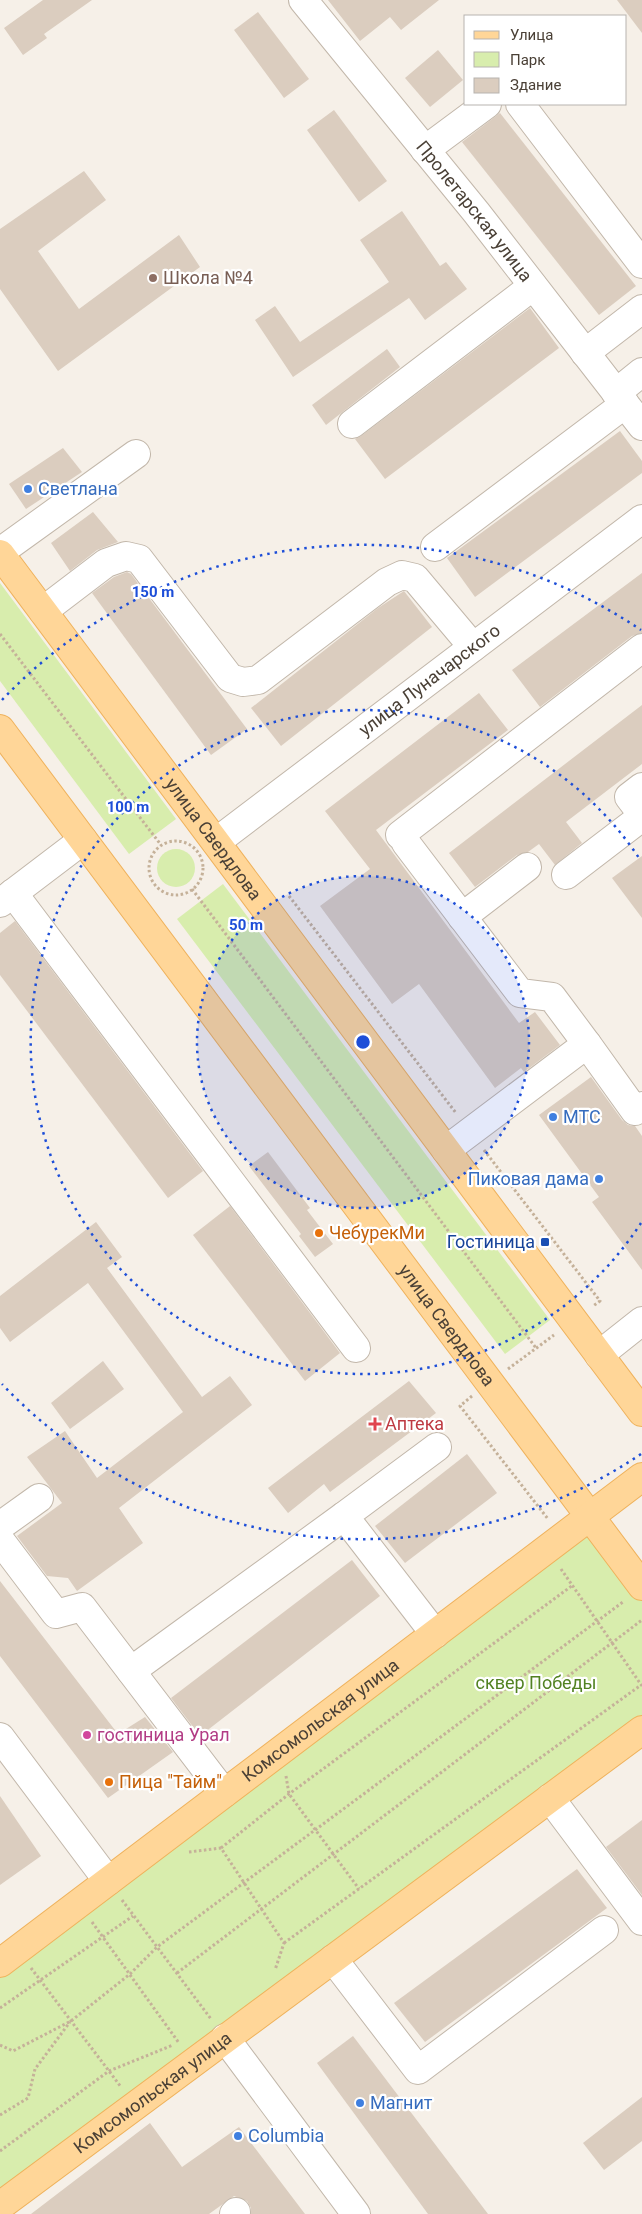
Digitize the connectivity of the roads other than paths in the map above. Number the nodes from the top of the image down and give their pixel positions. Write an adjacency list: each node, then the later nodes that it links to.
1 (303, 0): 4 (street, Пролетарская улица)
2 (486, 105): 4 (street)
3 (521, 105): 5 (street)
4 (425, 150): 6 (street, Пролетарская улица)
5 (642, 264)
6 (533, 286): 8 (street, Пролетарская улица); 11 (street)
7 (642, 309): 8 (street)
8 (585, 353): 10 (street, Пролетарская улица)
9 (642, 372): 10 (street)
10 (620, 398): 12 (street, Пролетарская улица); 15 (street)
11 (352, 424)
12 (642, 426)
13 (136, 454): 16 (street)
14 (642, 519): 18 (street, улица Луначарского)
15 (435, 547)
16 (0, 553): 17 (main road, улица Свердлова)
17 (42, 611): 18 (street); 24 (main road, улица Свердлова)
18 (473, 647): 24 (street, улица Луначарского)
19 (642, 648): 28 (street)
20 (0, 729): 23 (main road, улица Свердлова)
21 (642, 787): 22 (street)
22 (642, 816): 26 (street)
23 (84, 840): 27 (street); 40 (main road, улица Свердлова)
24 (216, 842): 31 (main road, улица Свердлова)
25 (527, 867): 28 (street)
26 (566, 875)
27 (6, 898): 33 (street)
28 (462, 917): 29 (street)
29 (587, 1044): 30 (street); 31 (street)
30 (642, 1106)
31 (446, 1150): 34 (main road, улица Свердлова)
32 (642, 1321): 34 (street)
33 (356, 1348)
34 (599, 1355): 35 (main road, улица Свердлова)
35 (642, 1412)
36 (437, 1447): 39 (street)
37 (642, 1477): 40 (main road, Комсомольская улица)
38 (39, 1498): 41 (street)
39 (344, 1516): 44 (street); 45 (street)
40 (590, 1517): 43 (main road, улица Свердлова); 44 (main road, Комсомольская улица)
41 (0, 1526)
42 (0, 1540): 45 (street)
43 (635, 1593)
44 (435, 1634): 49 (main road, Комсомольская улица)
45 (131, 1671): 49 (street)
46 (642, 1730): 50 (main road, Комсомольская улица)
47 (0, 1737): 48 (street)
48 (9, 1766): 51 (street)
49 (224, 1793): 51 (main road, Комсомольская улица)
50 (550, 1798): 52 (street); 55 (main road, Комсомольская улица)
51 (108, 1881): 54 (main road, Комсомольская улица)
52 (642, 1921)
53 (604, 1930): 55 (street)
54 (8, 1956)
55 (333, 1959): 56 (main road, Комсомольская улица)
56 (225, 2038): 57 (main road, Комсомольская улица); 58 (street)
57 (0, 2206)
58 (356, 2214)

